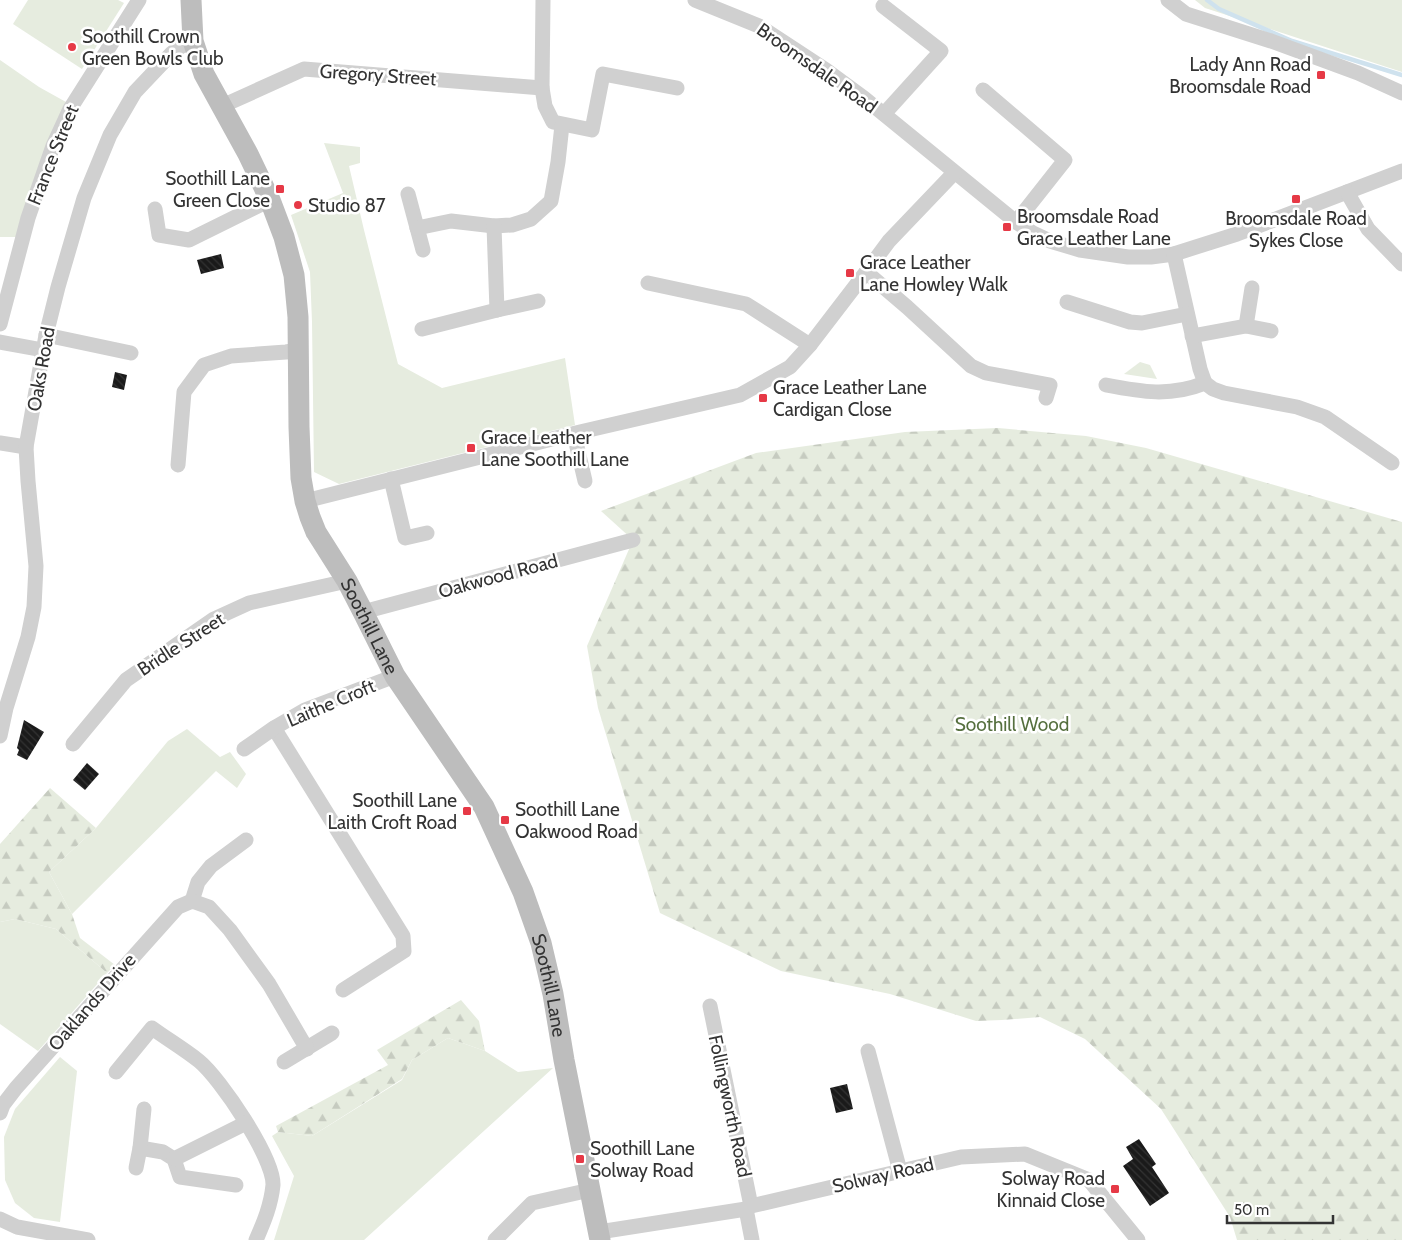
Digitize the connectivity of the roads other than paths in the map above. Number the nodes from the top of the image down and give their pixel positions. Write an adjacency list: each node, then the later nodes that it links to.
1 (139, 0): 34 (street, France Street)
2 (191, 0): 7 (main road, Soothill Lane)
3 (543, 0): 8 (street)
4 (695, 0): 13 (street, Broomsdale Road)
5 (1168, 0): 11 (street)
6 (883, 6): 13 (street, Broomsdale Road)
7 (194, 41): 12 (main road, Soothill Lane); 38 (street, Oaks Road)
8 (542, 88): 12 (street, Gregory Street); 14 (street)
9 (677, 88): 14 (street)
10 (983, 90): 21 (street)
11 (1402, 94)
12 (222, 106): 19 (main road, Soothill Lane)
13 (884, 114): 16 (street, Broomsdale Road)
14 (562, 125): 22 (street)
15 (1402, 171): 17 (street, Broomsdale Road)
16 (954, 173): 21 (street, Broomsdale Road); 27 (street)
17 (1347, 192): 25 (street, Broomsdale Road); 26 (street)
18 (408, 194): 23 (street)
19 (270, 200): 20 (street); 43 (main road, Soothill Lane)
20 (155, 208)
21 (1016, 222): 25 (street, Broomsdale Road)
22 (494, 226): 23 (street); 32 (street)
23 (417, 228): 24 (street)
24 (423, 250)
25 (1174, 254): 33 (street)
26 (1402, 264)
27 (866, 272): 41 (street); 47 (street)
28 (648, 283): 41 (street)
29 (1252, 288): 35 (street)
30 (538, 301): 32 (street)
31 (1067, 302): 33 (street)
32 (497, 310): 36 (street)
33 (1188, 314): 39 (street)
34 (0, 324)
35 (1246, 326): 37 (street); 39 (street)
36 (422, 329)
37 (1270, 331)
38 (46, 334): 42 (street, Oaks Road); 44 (street)
39 (1192, 336): 45 (street)
40 (0, 342): 42 (street)
41 (810, 344): 48 (street)
42 (43, 350): 50 (street, Oaks Road)
43 (298, 350): 52 (street); 55 (main road, Soothill Lane)
44 (131, 353)
45 (1205, 383): 46 (street); 51 (street)
46 (1106, 385)
47 (1046, 398)
48 (574, 434): 53 (street); 54 (street)
49 (0, 443): 50 (street)
50 (26, 446): 62 (street, Oaks Road)
51 (1392, 463)
52 (178, 465)
53 (391, 479): 55 (street); 56 (street)
54 (584, 481)
55 (305, 500): 58 (main road, Soothill Lane)
56 (427, 533)
57 (633, 540): 59 (street, Oakwood Road)
58 (347, 581): 59 (main road, Soothill Lane); 63 (street, Bridle Street)
59 (363, 612): 60 (main road, Soothill Lane)
60 (396, 676): 61 (street, Laithe Croft); 82 (main road, Soothill Lane)
61 (274, 728): 64 (street, Laithe Croft); 67 (street)
62 (0, 736)
63 (73, 744)
64 (244, 750)
65 (246, 840): 66 (street)
66 (192, 901): 70 (street); 74 (street, Oaklands Drive)
67 (342, 990)
68 (710, 1006): 83 (street, Follingworth Road)
69 (332, 1033): 70 (street)
70 (307, 1049): 72 (street)
71 (868, 1051): 80 (street)
72 (284, 1062)
73 (116, 1072): 76 (street)
74 (1, 1107)
75 (144, 1109): 77 (street)
76 (246, 1122): 78 (street); 88 (street)
77 (140, 1148): 78 (street); 79 (street)
78 (174, 1159): 81 (street)
79 (136, 1168)
80 (900, 1170): 83 (street, Solway Road); 90 (street, Solway Road)
81 (236, 1185)
82 (590, 1190): 85 (main road, Soothill Lane); 86 (street)
83 (748, 1207): 85 (street, Solway Road); 89 (street, Follingworth Road)
84 (0, 1219): 87 (street)
85 (600, 1236)
86 (498, 1239)
87 (88, 1240)
88 (256, 1240)
89 (752, 1240)
90 (1138, 1240)

